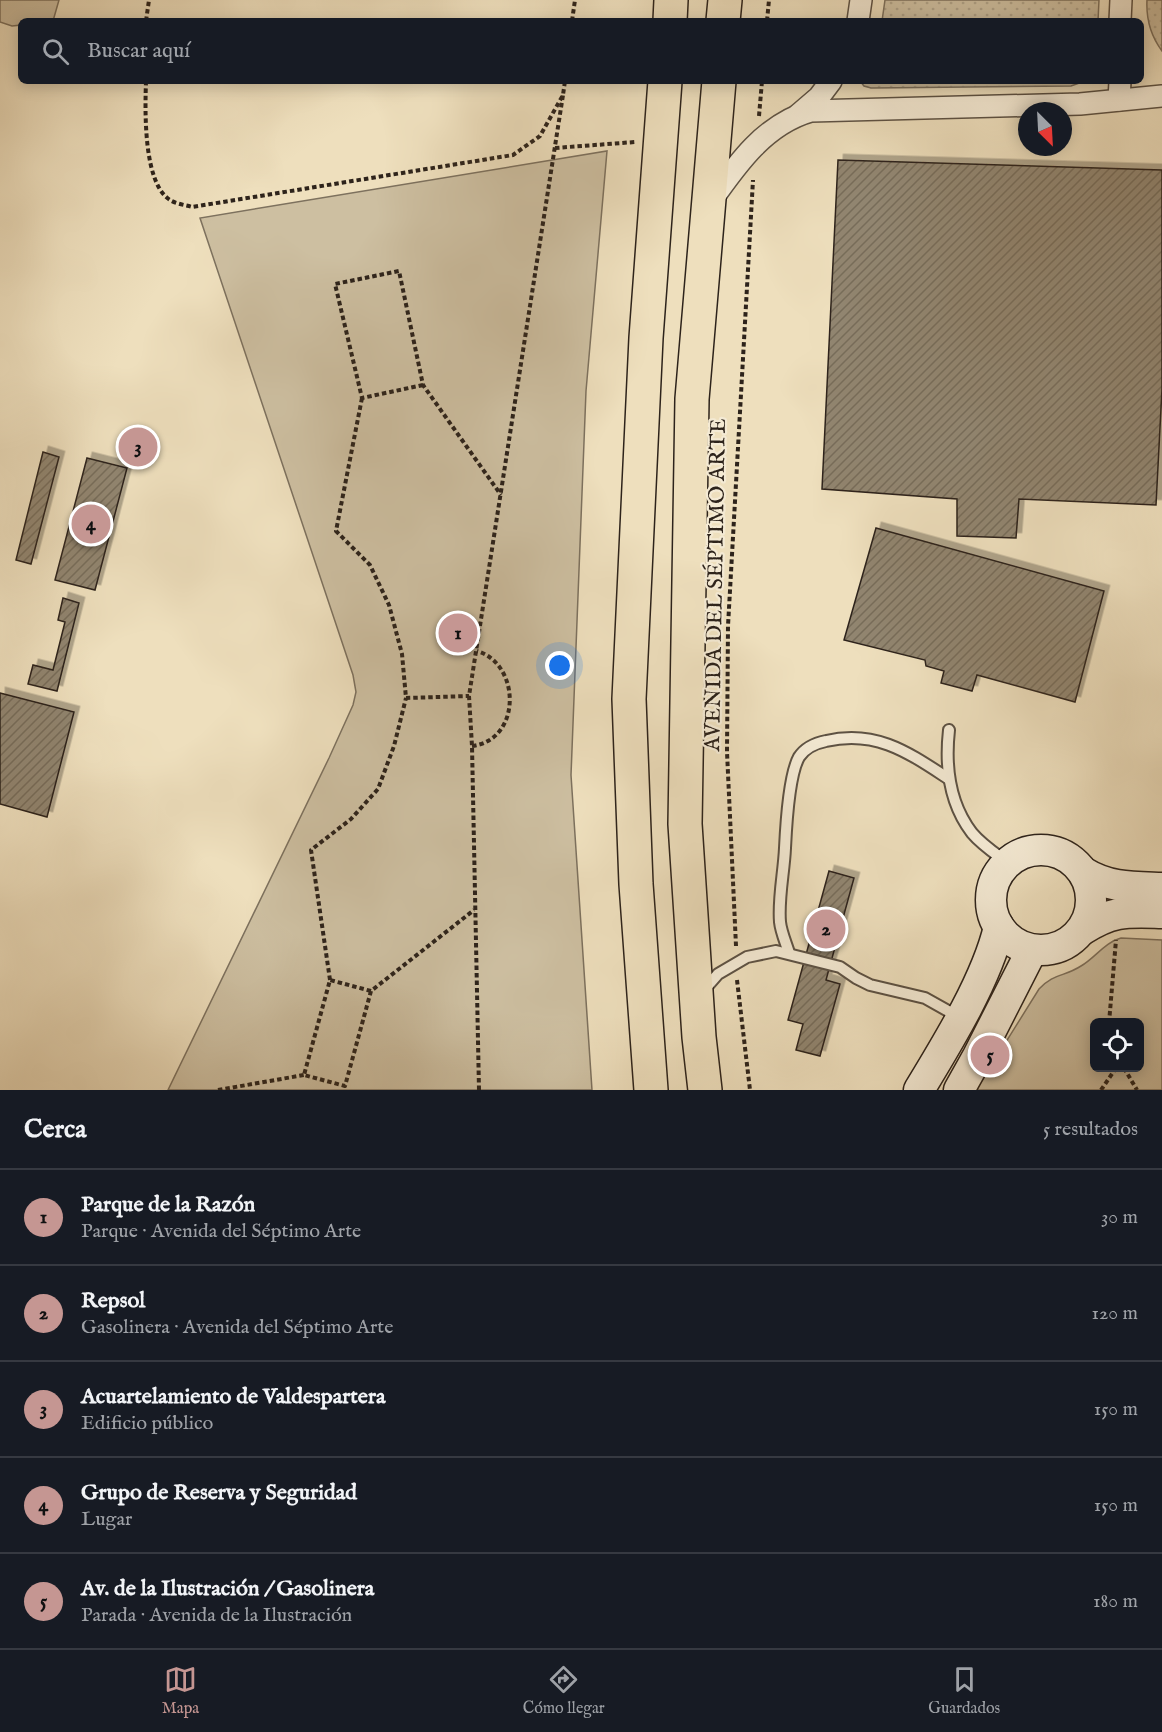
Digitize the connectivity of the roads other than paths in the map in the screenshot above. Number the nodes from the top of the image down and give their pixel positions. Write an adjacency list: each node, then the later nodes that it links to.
1 (671, 0): 5 (main road)
2 (725, 0): 6 (main road)
3 (861, 0): 7 (street)
4 (1121, 0): 8 (street)
5 (670, 18)
6 (723, 18)
7 (858, 18)
8 (1120, 18)
9 (665, 84): 28 (main road)
10 (718, 84): 15 (main road, AVENIDA DEL SÉPTIMO ARTE)
11 (829, 84): 14 (street)
12 (1120, 91): 13 (street); 14 (street)
13 (1162, 96)
14 (797, 115): 15 (street)
15 (708, 204): 26 (main road, AVENIDA DEL SÉPTIMO ARTE)
16 (950, 730): 17 (lane)
17 (949, 779): 18 (lane); 25 (lane)
18 (1008, 863): 19 (street); 22 (street)
19 (1083, 872): 20 (street); 23 (street)
20 (1162, 888)
21 (1162, 913): 23 (street)
22 (999, 927): 24 (street); 27 (street)
23 (1082, 930): 24 (street)
24 (1032, 950): 31 (street)
25 (789, 953): 26 (lane); 27 (lane)
26 (697, 999): 29 (main road, AVENIDA DEL SÉPTIMO ARTE)
27 (960, 1017): 30 (street)
28 (651, 1090)
29 (705, 1090)
30 (919, 1090)
31 (958, 1090)

